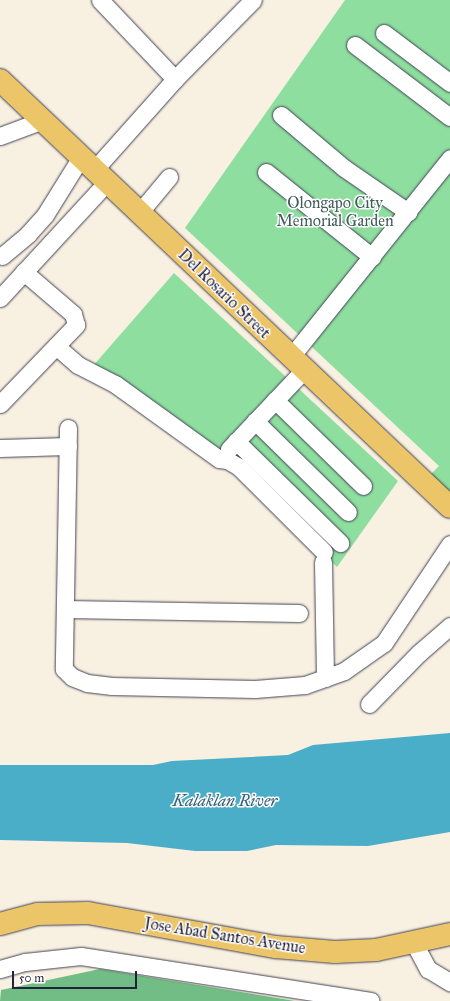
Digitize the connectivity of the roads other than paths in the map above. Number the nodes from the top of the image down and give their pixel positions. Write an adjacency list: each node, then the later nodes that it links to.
1 (100, 0): 5 (street)
2 (253, 0): 5 (street)
3 (384, 33): 7 (street)
4 (355, 45): 9 (street)
5 (175, 79): 13 (street)
6 (0, 80): 10 (main road, Del Rosario Street)
7 (450, 83)
8 (281, 115): 16 (street)
9 (450, 117)
10 (42, 120): 11 (street); 13 (main road, Del Rosario Street)
11 (0, 136)
12 (450, 158): 16 (street)
13 (94, 170): 17 (main road, Del Rosario Street); 18 (street); 20 (street)
14 (266, 172): 19 (street)
15 (169, 177): 17 (street)
16 (408, 212): 19 (street)
17 (139, 213): 23 (main road, Del Rosario Street)
18 (2, 256)
19 (372, 257): 23 (street)
20 (24, 272): 21 (street); 22 (street)
21 (0, 298)
22 (56, 346): 25 (street); 31 (street)
23 (297, 364): 24 (street); 33 (main road, Del Rosario Street)
24 (275, 400): 26 (street); 32 (street)
25 (0, 404)
26 (255, 421): 28 (street); 34 (street)
27 (68, 428): 29 (street)
28 (236, 441): 31 (street); 35 (street)
29 (68, 446): 30 (street); 37 (street)
30 (0, 448)
31 (219, 459): 40 (street)
32 (363, 486)
33 (450, 507)
34 (348, 512)
35 (340, 543)
36 (450, 544): 40 (street)
37 (65, 609): 38 (street); 40 (street)
38 (299, 613)
39 (450, 626): 41 (street)
40 (325, 678)
41 (370, 704)
42 (0, 924): 44 (main road, Jose Abad Santos Avenue)
43 (450, 934): 44 (main road, Jose Abad Santos Avenue)
44 (414, 943): 46 (street)
45 (0, 969): 47 (street)
46 (450, 982)
47 (371, 1001)

